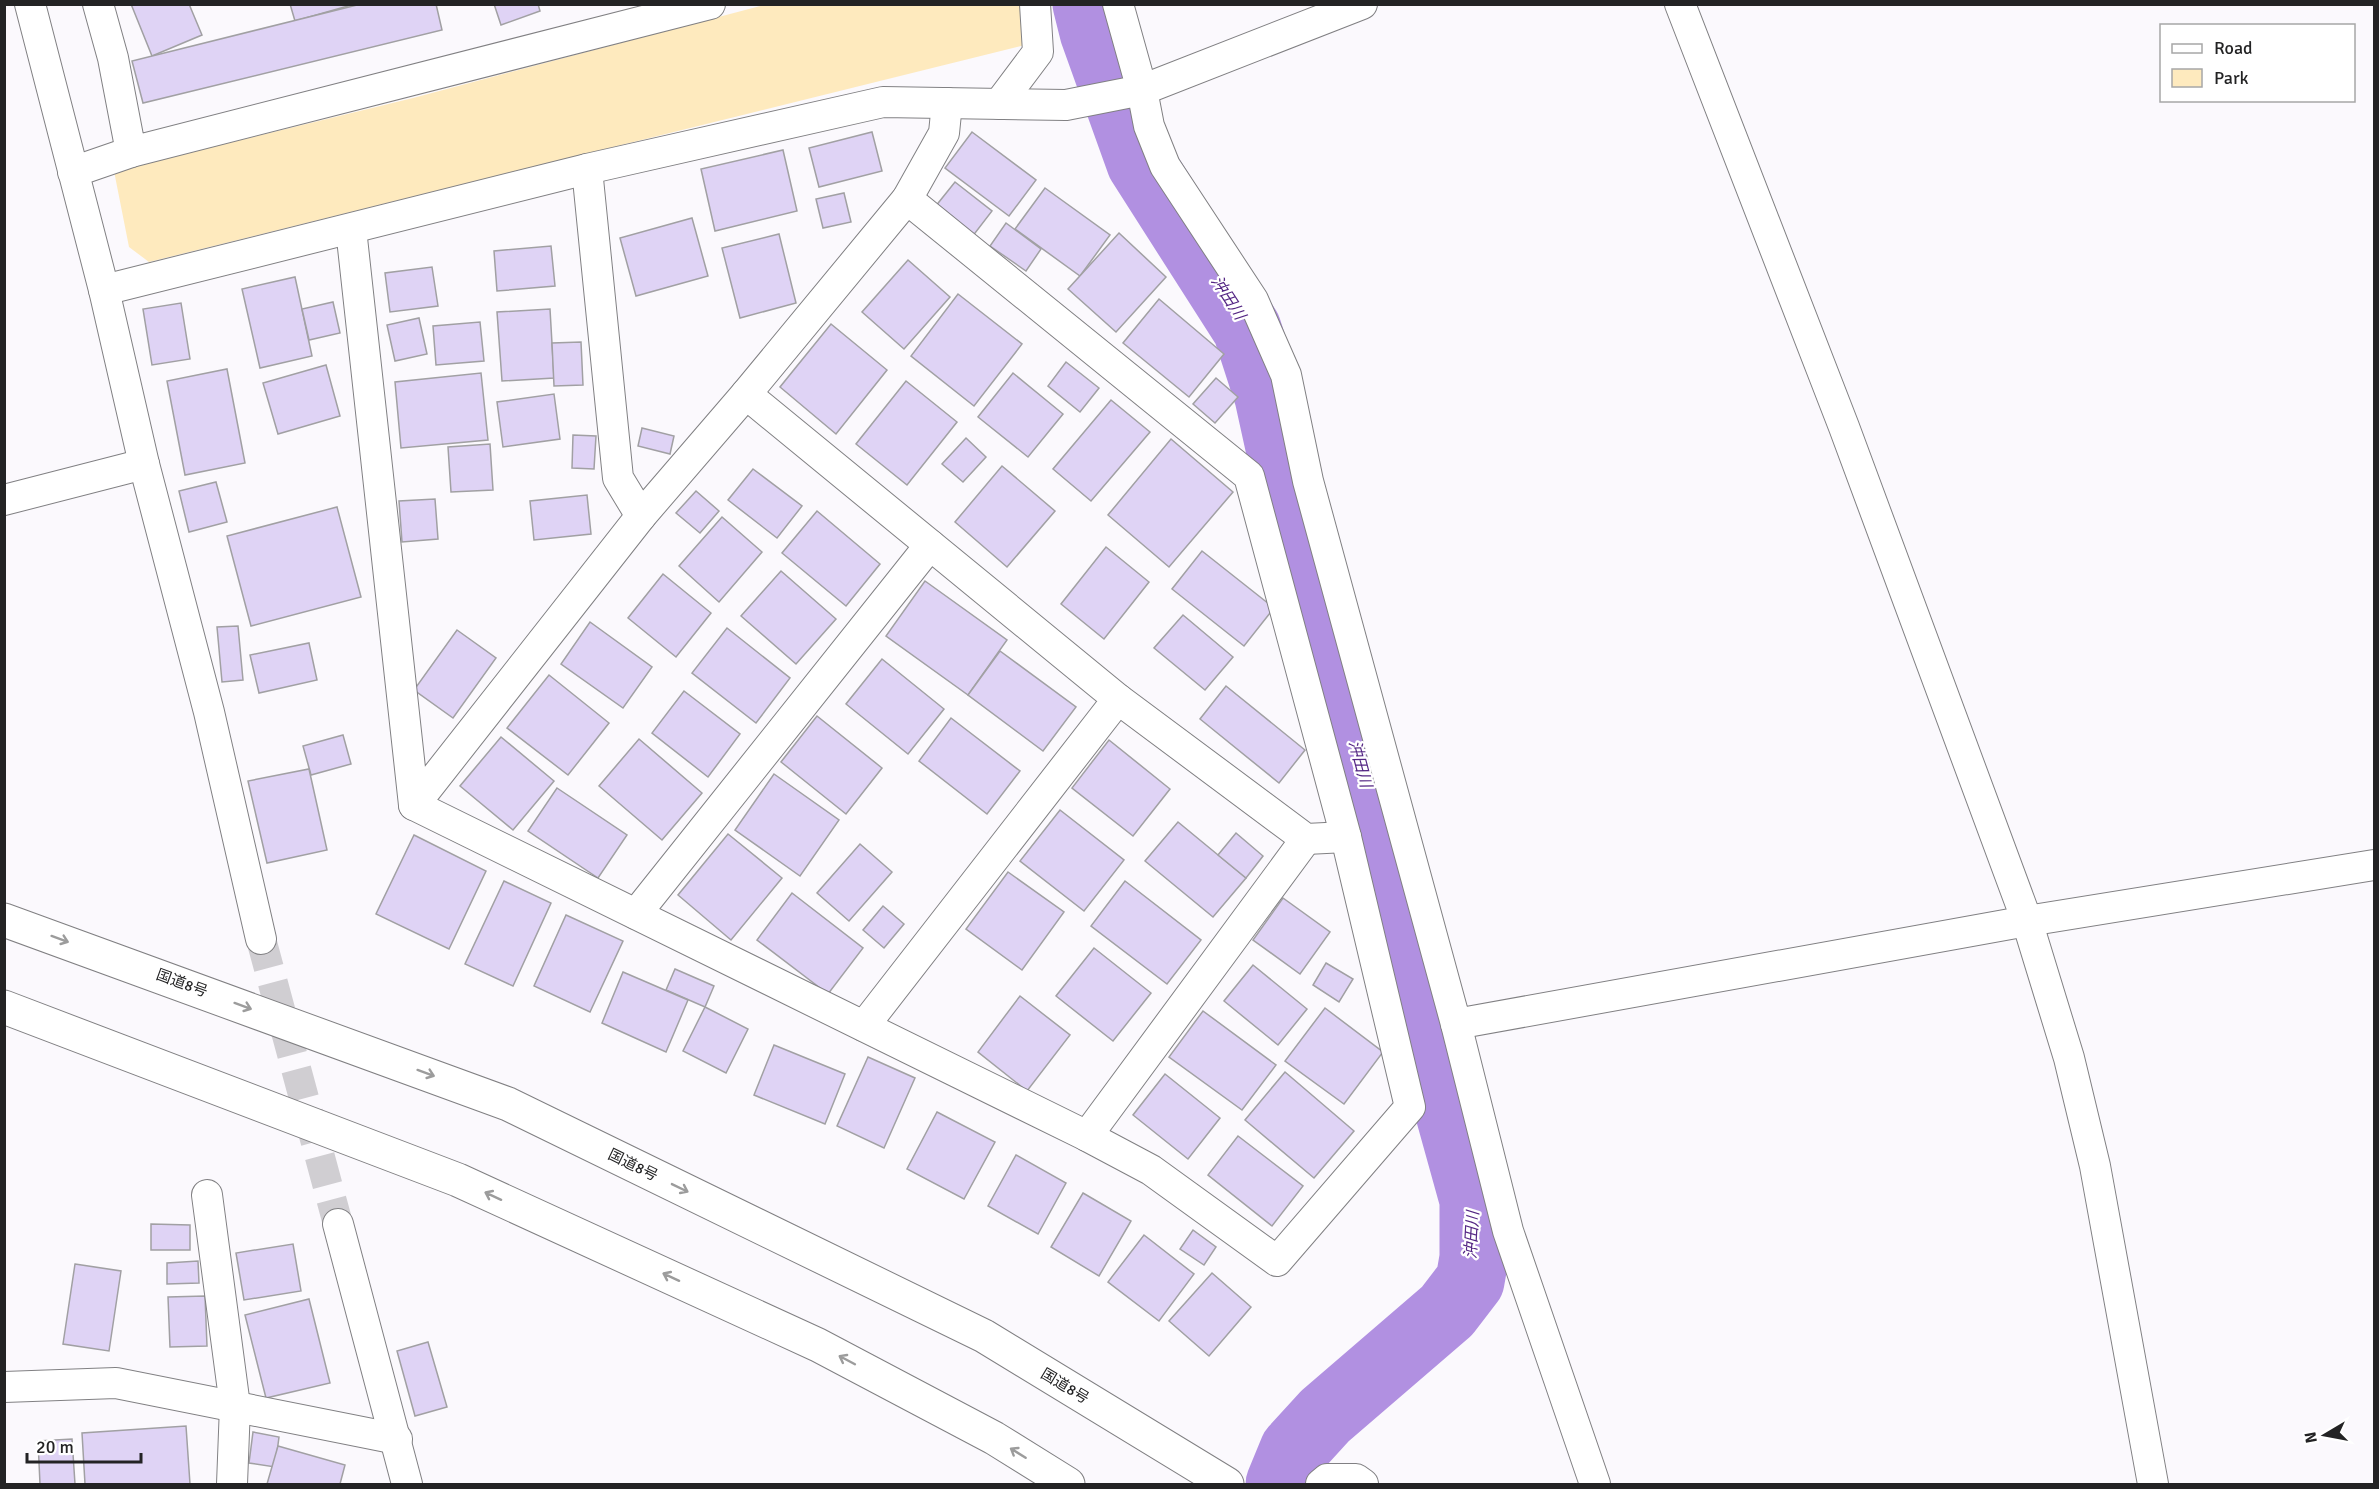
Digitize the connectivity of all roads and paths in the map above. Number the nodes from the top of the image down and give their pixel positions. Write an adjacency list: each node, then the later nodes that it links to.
1 (30, 4): 13 (street)
2 (98, 4): 11 (street)
3 (710, 4): 11 (street)
4 (1035, 4): 10 (street)
5 (1118, 4): 8 (street)
6 (1362, 4): 8 (street)
7 (1680, 4): 29 (street)
8 (1142, 90): 10 (street); 32 (street)
9 (947, 103): 10 (street); 12 (street); 14 (street)
10 (999, 104)
11 (131, 152): 13 (street)
12 (587, 169): 15 (street); 20 (street)
13 (73, 172): 16 (street)
14 (907, 199): 17 (street); 24 (street)
15 (351, 229): 16 (street); 23 (street)
16 (104, 290): 18 (street)
17 (746, 394): 20 (street); 21 (street)
18 (144, 464): 19 (street); 30 (street)
19 (4, 500)
20 (640, 516): 23 (street)
21 (930, 545): 22 (street); 27 (street)
22 (1118, 699): 25 (street); 33 (street)
23 (414, 805): 27 (street)
24 (1346, 837): 25 (street); 34 (street)
25 (1306, 839): 34 (street)
26 (2374, 865): 29 (street)
27 (636, 914): 33 (street)
28 (4, 920): 43 (highway, 国道8号, one-way to 43)
29 (2027, 921): 32 (street); 47 (street)
30 (261, 939)
31 (4, 1007): 42 (highway, one-way to 31)
32 (1456, 1024): 46 (street)
33 (864, 1026): 34 (street)
34 (1087, 1136)
35 (207, 1195): 38 (street)
36 (338, 1224): 39 (street)
37 (4, 1387): 38 (street)
38 (235, 1406): 39 (street); 40 (street)
39 (397, 1439): 41 (street)
40 (232, 1485)
41 (407, 1485)
42 (1068, 1485)
43 (1227, 1485)
44 (1322, 1485): 45 (street)
45 (1363, 1485)
46 (1595, 1485)
47 (2153, 1485)

